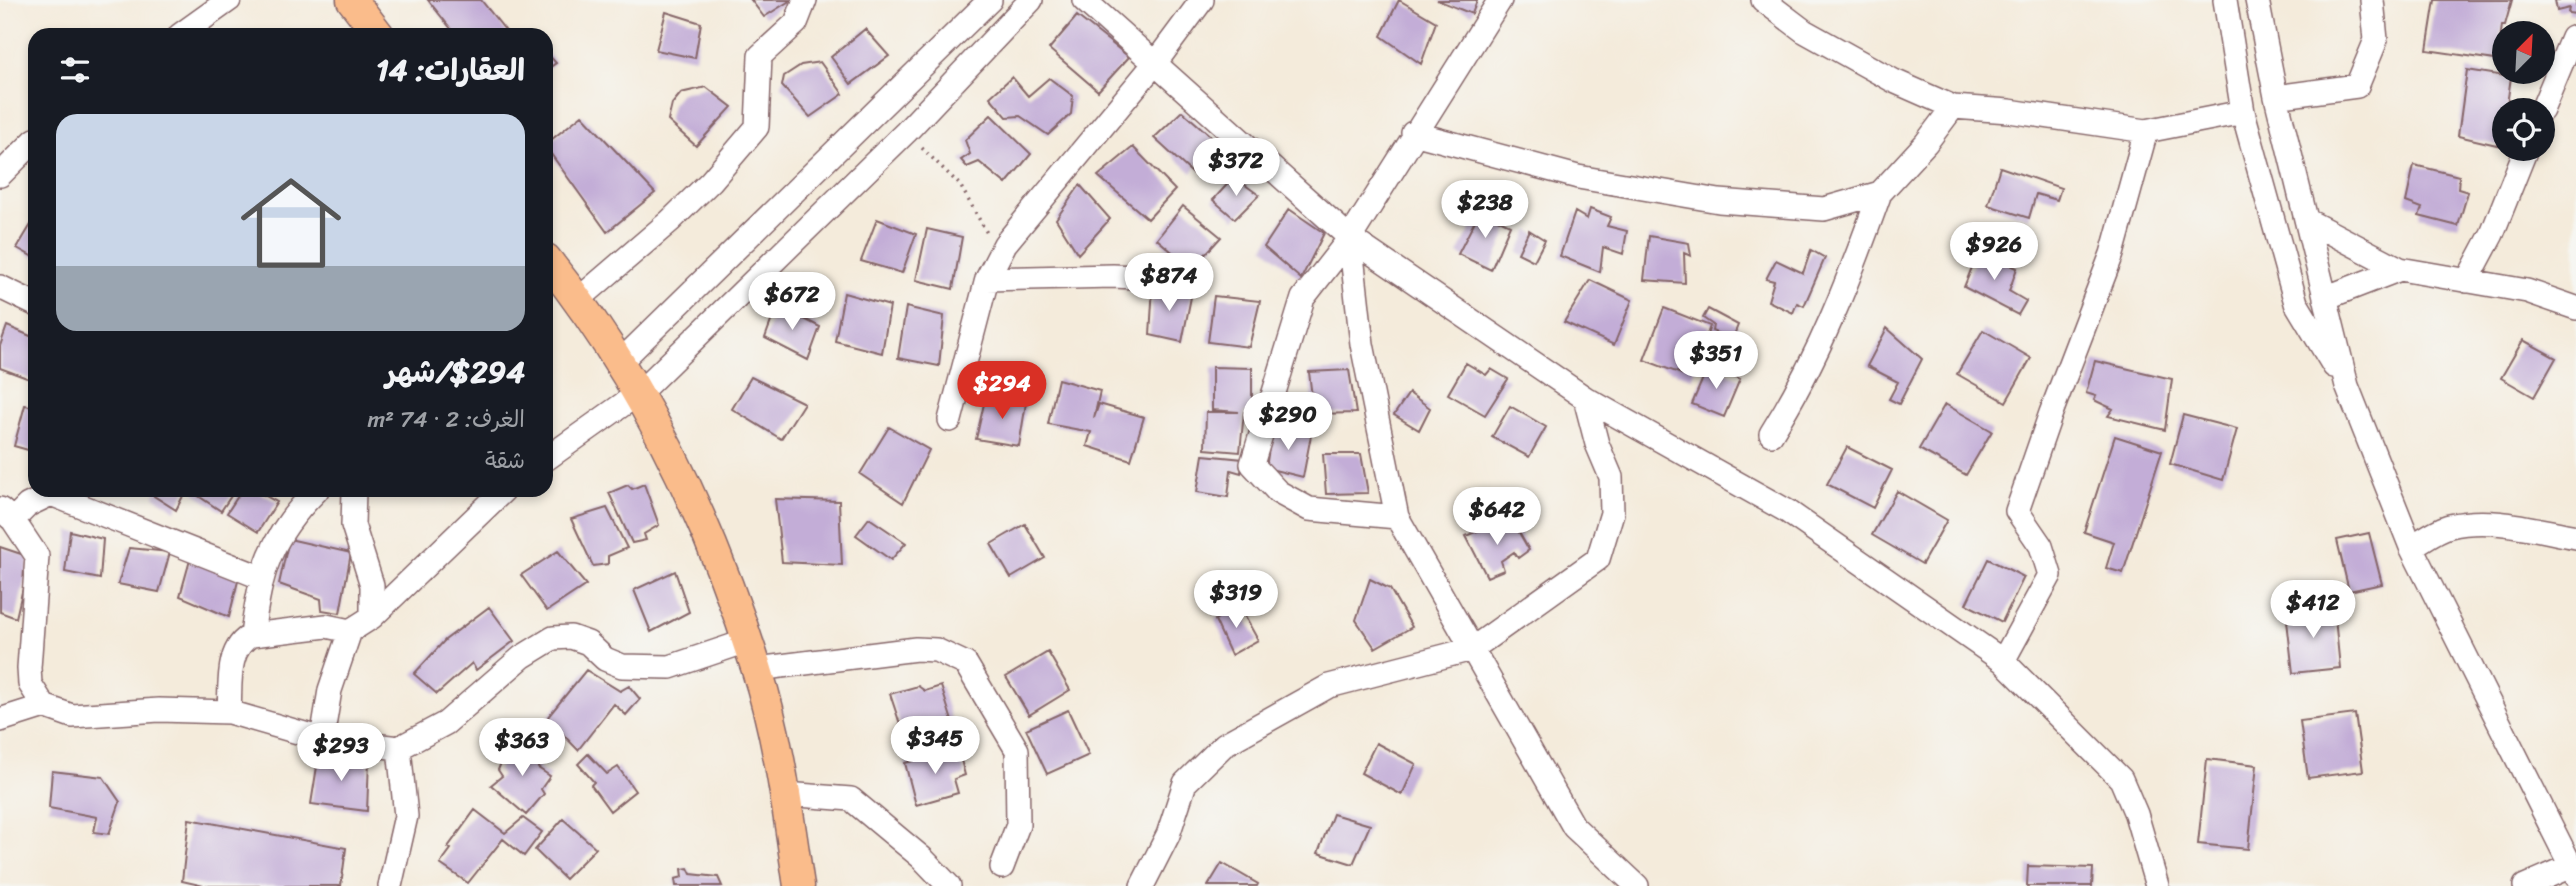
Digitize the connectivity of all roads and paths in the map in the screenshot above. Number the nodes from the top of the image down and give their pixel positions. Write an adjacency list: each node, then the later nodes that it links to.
1 (229, 0): 13 (street)
2 (352, 0): 14 (main road)
3 (805, 0): 38 (street)
4 (990, 0): 41 (street)
5 (1031, 0): 22 (street)
6 (1084, 0): 16 (street)
7 (1202, 0): 16 (street)
8 (1500, 0): 23 (street)
9 (1763, 0): 19 (street)
10 (2225, 0): 20 (street)
11 (2257, 0): 17 (street)
12 (2372, 0): 17 (street)
13 (190, 28)
14 (374, 28)
15 (2572, 38): 18 (street)
16 (1156, 62): 29 (street); 30 (street)
17 (2276, 97): 28 (street)
18 (2547, 98)
19 (1954, 107): 21 (street); 27 (street)
20 (2243, 112): 21 (street); 42 (street)
21 (2146, 131): 63 (street)
22 (906, 132): 30 (path); 43 (street)
23 (1413, 133): 27 (street); 29 (street)
24 (28, 146): 26 (street)
25 (2521, 161): 35 (street)
26 (1, 171)
27 (1880, 192): 46 (street)
28 (2308, 221): 32 (street); 37 (street)
29 (1350, 238): 44 (street); 54 (street); 54 (street)
30 (1005, 244): 33 (street)
31 (553, 267): 38 (main road)
32 (2400, 269): 35 (street); 37 (street)
33 (987, 279): 34 (street); 45 (street)
34 (1179, 279)
35 (2467, 281): 40 (street)
36 (0, 287): 39 (street)
37 (2325, 298): 42 (street)
38 (579, 299): 41 (main road)
39 (28, 301)
40 (2576, 308)
41 (620, 362): 43 (main road)
42 (2347, 386): 56 (street)
43 (639, 393): 47 (street); 61 (main road)
44 (1585, 398): 62 (street); 63 (street)
45 (950, 420)
46 (1771, 434)
47 (553, 454)
48 (44, 497): 53 (street)
49 (59, 497): 57 (street)
50 (310, 497): 57 (street)
51 (354, 497): 58 (street)
52 (497, 497): 58 (street)
53 (7, 515): 65 (street)
54 (1396, 517): 62 (street)
55 (2576, 537): 56 (street)
56 (2411, 547): 72 (street)
57 (260, 577): 60 (street)
58 (372, 617): 59 (street)
59 (350, 631): 60 (street); 68 (street)
60 (252, 635): 66 (street)
61 (747, 641): 64 (main road); 69 (street)
62 (1472, 649): 76 (street); 77 (street)
63 (2003, 661): 78 (street)
64 (757, 669): 70 (main road); 71 (street)
65 (44, 706): 66 (street); 67 (street)
66 (229, 712): 68 (street)
67 (0, 720)
68 (322, 739): 69 (street)
69 (399, 748): 73 (street)
70 (785, 794): 74 (main road); 75 (street)
71 (1002, 867)
72 (2573, 871): 79 (street)
73 (390, 886)
74 (799, 886)
75 (949, 886)
76 (1142, 886)
77 (1637, 886)
78 (2157, 886)
79 (2525, 886)

